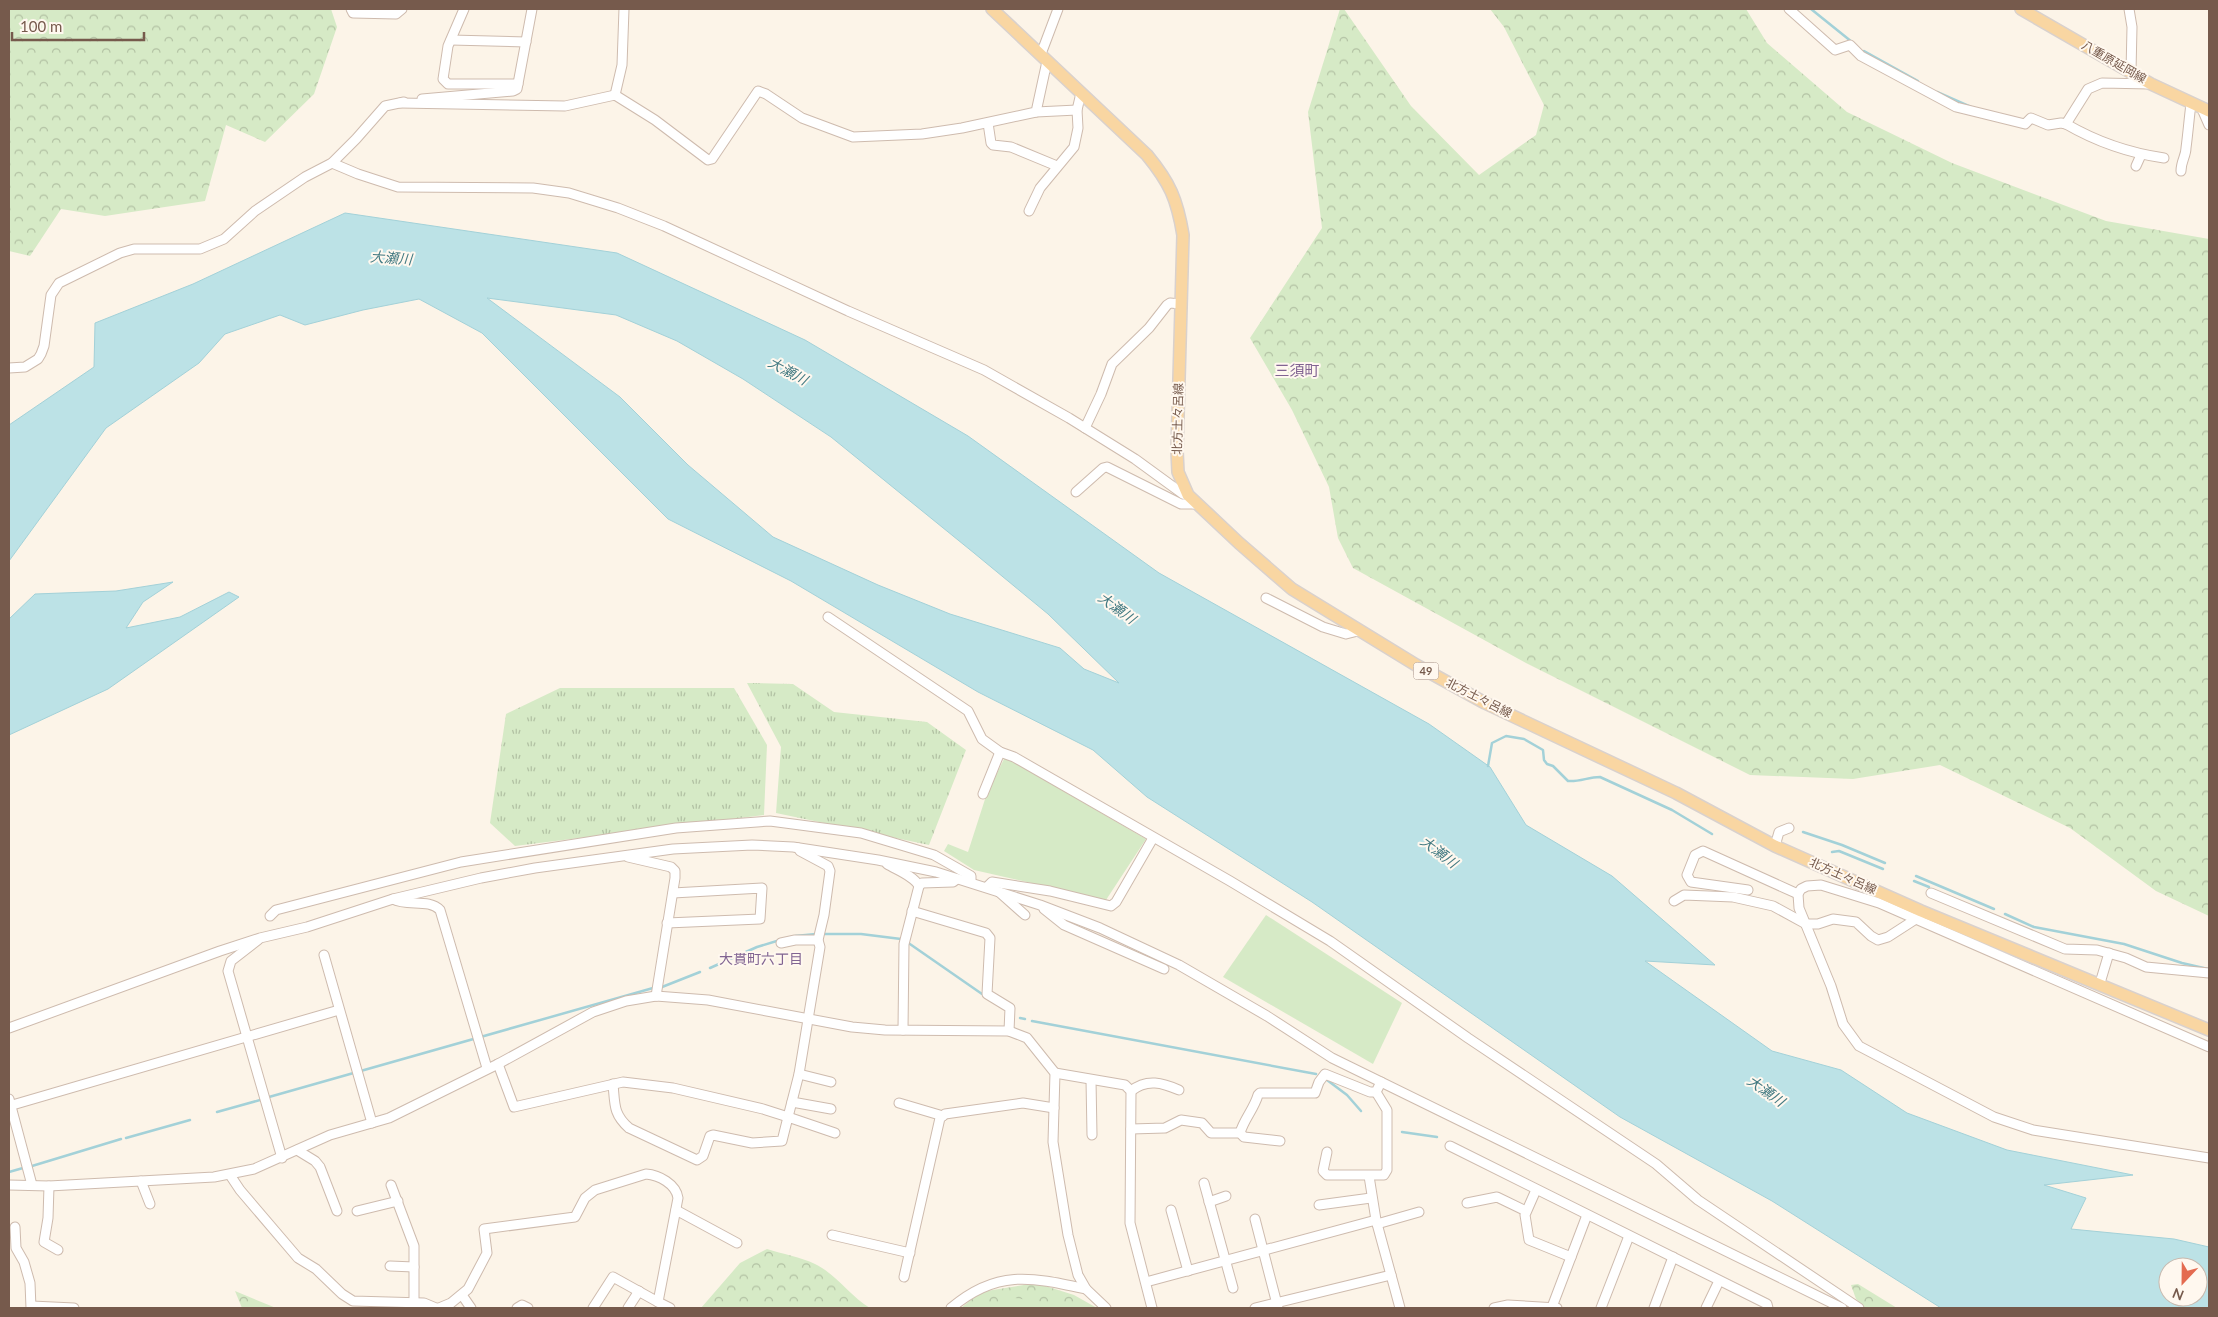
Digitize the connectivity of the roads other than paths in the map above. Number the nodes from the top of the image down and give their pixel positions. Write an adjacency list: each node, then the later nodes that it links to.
1 (351, 9): 2 (street)
2 (402, 9)
3 (464, 9): 11 (street)
4 (532, 9): 12 (street)
5 (624, 9): 18 (street)
6 (992, 9): 13 (main road, 北方土々呂線 / 49)
7 (1058, 9): 13 (street)
8 (1789, 9): 24 (street)
9 (2023, 9): 14 (main road, 八重原延岡線)
10 (2130, 9): 14 (street)
11 (451, 40): 12 (street); 15 (street)
12 (526, 42): 15 (street)
13 (1045, 58): 17 (main road, 北方土々呂線 / 49); 22 (street)
14 (2131, 72): 16 (main road, 八重原延岡線)
15 (518, 84): 19 (street)
16 (2151, 84): 20 (main road, 八重原延岡線); 24 (street)
17 (1081, 92): 21 (street); 33 (main road, 北方土々呂線 / 49)
18 (616, 95): 19 (street); 23 (street)
19 (400, 103): 28 (street)
20 (2201, 108): 25 (street); 31 (street)
21 (1077, 110): 22 (street); 29 (street)
22 (1036, 112): 23 (street)
23 (988, 123): 29 (street)
24 (2066, 124): 26 (street)
25 (2209, 125)
26 (2141, 155): 27 (street); 30 (street)
27 (2164, 158)
28 (332, 163): 34 (street); 35 (street)
29 (1057, 166): 32 (street)
30 (2136, 166)
31 (2181, 171)
32 (1029, 211)
33 (1182, 304): 35 (street); 37 (main road, 北方土々呂線 / 49)
34 (9, 368)
35 (1085, 428): 37 (street)
36 (1076, 492): 38 (street)
37 (1188, 495): 38 (main road, 北方土々呂線 / 49)
38 (1196, 504): 41 (main road, 北方土々呂線 / 49)
39 (1266, 598): 41 (street)
40 (828, 617): 42 (street)
41 (1358, 631): 46 (main road, 北方土々呂線 / 49)
42 (1000, 752): 43 (street); 45 (street)
43 (982, 794)
44 (1789, 828): 46 (street)
45 (1152, 838): 53 (street); 182 (street)
46 (1775, 846): 64 (main road, 北方土々呂線 / 49)
47 (798, 847): 48 (street); 49 (street); 68 (street)
48 (621, 856): 55 (street); 58 (street)
49 (878, 860): 50 (street); 52 (street)
50 (958, 878): 51 (street); 52 (street)
51 (971, 882): 53 (street); 63 (street)
52 (919, 886): 61 (street)
53 (991, 888): 60 (street); 62 (street)
54 (1748, 890): 57 (street)
55 (673, 893): 65 (street); 65 (street)
56 (1931, 893): 70 (street)
57 (1798, 894): 64 (street); 66 (street)
58 (393, 899): 67 (street); 85 (street)
59 (1674, 900): 66 (street)
60 (1040, 905): 72 (street); 90 (street)
61 (912, 911): 79 (street); 81 (street)
62 (1025, 914)
63 (270, 916)
64 (1921, 916): 66 (street); 74 (main road, 北方土々呂線 / 49); 83 (street)
65 (668, 923): 75 (street)
66 (1806, 924): 112 (street)
67 (260, 938): 78 (street); 82 (street)
68 (818, 940): 69 (street); 77 (street)
69 (781, 943)
70 (2109, 953): 73 (street); 74 (street)
71 (324, 955): 76 (street)
72 (1164, 969)
73 (2209, 973)
74 (2100, 983): 80 (main road, 北方土々呂線 / 49)
75 (656, 996): 77 (street); 84 (street)
76 (339, 1010): 82 (street); 102 (street)
77 (807, 1019): 79 (street); 87 (street)
78 (9, 1028)
79 (903, 1030): 81 (street)
80 (2209, 1030)
81 (1009, 1031): 86 (street)
82 (248, 1038): 96 (street); 111 (street)
83 (2209, 1047)
84 (498, 1064): 85 (street); 91 (street)
85 (487, 1068): 102 (street)
86 (1055, 1072): 88 (street); 98 (street)
87 (799, 1074): 89 (street); 95 (street)
88 (1091, 1080): 93 (street); 106 (street)
89 (831, 1082)
90 (1381, 1082): 94 (street); 181 (street)
91 (613, 1084): 101 (street); 101 (street)
92 (1180, 1090): 93 (street)
93 (1131, 1091): 103 (street)
94 (1376, 1092): 105 (street); 114 (street)
95 (792, 1102): 99 (street); 101 (street)
96 (9, 1103): 119 (street)
97 (899, 1103): 100 (street)
98 (1054, 1108): 100 (street); 156 (street)
99 (831, 1109)
100 (943, 1116): 144 (street)
101 (788, 1117): 104 (street)
102 (372, 1123): 109 (street)
103 (1131, 1129): 105 (street); 154 (street)
104 (835, 1133)
105 (1240, 1133): 107 (street)
106 (1092, 1135)
107 (1280, 1141)
108 (1450, 1146): 121 (street)
109 (298, 1150): 111 (street); 133 (street)
110 (1327, 1152): 114 (street)
111 (282, 1158): 113 (street)
112 (2209, 1158)
113 (230, 1175): 115 (street); 159 (street)
114 (1369, 1176): 123 (street)
115 (141, 1181): 120 (street); 127 (street)
116 (1204, 1184): 125 (street)
117 (9, 1185): 119 (street)
118 (391, 1185): 124 (street)
119 (32, 1186): 120 (street)
120 (49, 1186): 142 (street)
121 (1536, 1190): 132 (street); 135 (street)
122 (1226, 1196): 125 (street)
123 (1372, 1198): 128 (street); 137 (street)
124 (398, 1201): 131 (street); 149 (street)
125 (1209, 1202): 147 (street)
126 (1467, 1203): 132 (street)
127 (150, 1204)
128 (1319, 1206)
129 (676, 1210): 141 (street); 158 (street); 161 (street)
130 (1171, 1210): 150 (street)
131 (357, 1211)
132 (1526, 1211): 145 (street)
133 (338, 1212)
134 (1419, 1212): 137 (street)
135 (1587, 1215): 140 (street); 145 (street)
136 (1255, 1218): 143 (street)
137 (1377, 1222): 143 (street); 151 (street)
138 (15, 1227): 162 (street)
139 (832, 1235): 144 (street)
140 (1629, 1236): 146 (street); 178 (street)
141 (737, 1243)
142 (58, 1250)
143 (1263, 1250): 147 (street); 160 (street)
144 (910, 1253): 152 (street)
145 (1571, 1257): 177 (street)
146 (1672, 1257): 153 (street); 179 (street)
147 (1226, 1260): 150 (street); 155 (street)
148 (390, 1266): 149 (street)
149 (414, 1267): 159 (street)
150 (1188, 1271): 154 (street)
151 (1391, 1276): 160 (street); 175 (street)
152 (904, 1277)
153 (1719, 1280): 163 (street); 180 (street)
154 (1146, 1282): 173 (street)
155 (1232, 1288)
156 (1086, 1290): 171 (street); 172 (street)
157 (640, 1291): 161 (street); 169 (street); 170 (street)
158 (462, 1295): 165 (street); 166 (street)
159 (414, 1302): 165 (street)
160 (1278, 1305): 174 (street)
161 (665, 1306)
162 (32, 1307): 164 (street)
163 (1770, 1307)
164 (74, 1308)
165 (438, 1308)
166 (471, 1308)
167 (517, 1308): 168 (street)
168 (528, 1308)
169 (593, 1308)
170 (628, 1308)
171 (952, 1308)
172 (1106, 1308)
173 (1152, 1308)
174 (1256, 1308)
175 (1400, 1308)
176 (1494, 1308): 177 (street)
177 (1555, 1308)
178 (1601, 1308)
179 (1654, 1308)
180 (1706, 1308)
181 (1842, 1308)
182 (1859, 1308)

